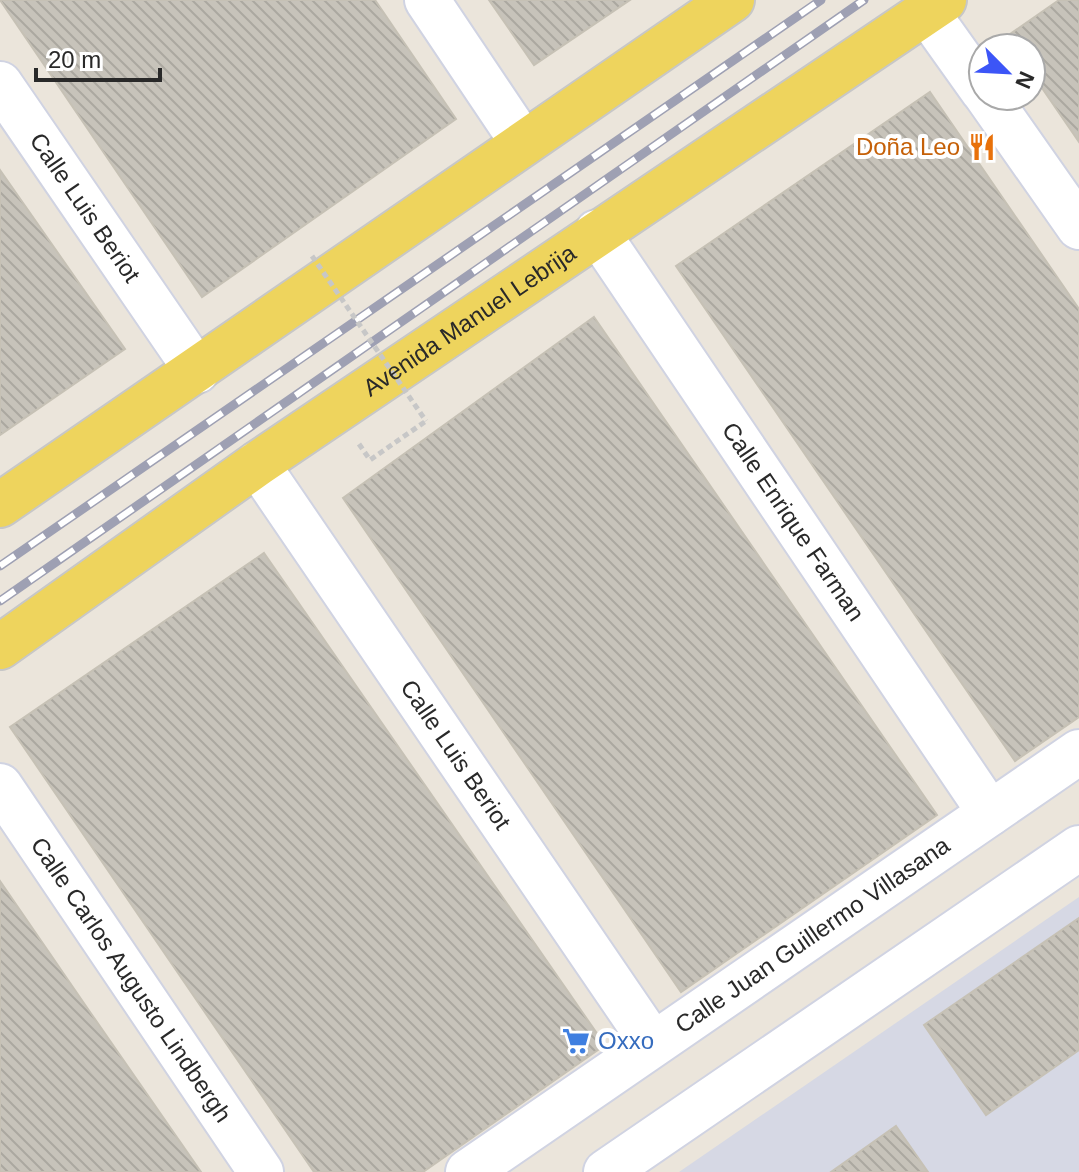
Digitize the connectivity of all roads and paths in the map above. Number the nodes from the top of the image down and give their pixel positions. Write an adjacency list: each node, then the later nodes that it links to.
1 (427, 0): 7 (street)
2 (732, 0): 7 (main road)
3 (935, 6): 4 (street); 9 (main road, Avenida Manuel Lebrija)
4 (967, 63)
5 (0, 84): 11 (street, Calle Luis Beriot)
6 (998, 112): 8 (street)
7 (523, 143): 11 (main road)
8 (1079, 227)
9 (597, 232): 13 (main road, Avenida Manuel Lebrija); 18 (street, Calle Enrique Farman)
10 (312, 256): 12 (path, bridge)
11 (197, 371): 14 (main road)
12 (370, 460)
13 (257, 464): 15 (main road, Avenida Manuel Lebrija); 20 (street, Calle Luis Beriot)
14 (0, 505)
15 (0, 647)
16 (1079, 752): 18 (street, Calle Juan Guillermo Villasana)
17 (0, 786): 21 (street, Calle Carlos Augusto Lindbergh)
18 (990, 813): 20 (street, Calle Juan Guillermo Villasana)
19 (1079, 848): 23 (street)
20 (653, 1044): 22 (street, Calle Juan Guillermo Villasana)
21 (261, 1172)
22 (468, 1172)
23 (606, 1172)

